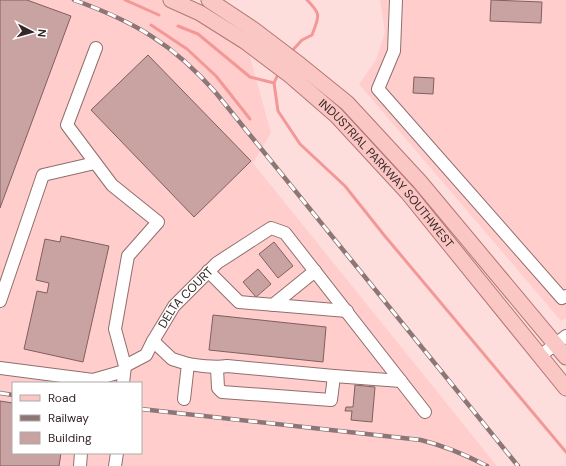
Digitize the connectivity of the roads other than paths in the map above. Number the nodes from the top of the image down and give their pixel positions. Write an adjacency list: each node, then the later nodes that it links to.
1 (171, 0): 4 (main road, INDUSTRIAL PARKWAY SOUTHWEST)
2 (209, 0): 4 (main road, INDUSTRIAL PARKWAY SOUTHWEST)
3 (396, 0): 9 (street)
4 (250, 36): 13 (main road, INDUSTRIAL PARKWAY SOUTHWEST); 15 (main road, INDUSTRIAL PARKWAY SOUTHWEST)
5 (96, 48): 6 (street)
6 (95, 163): 10 (street); 20 (street)
7 (315, 271): 8 (street, DELTA COURT); 11 (street); 12 (street)
8 (208, 272): 11 (street); 14 (street, DELTA COURT)
9 (566, 296)
10 (0, 301)
11 (274, 305): 12 (street)
12 (347, 311): 22 (street)
13 (561, 340): 15 (street); 16 (main road, INDUSTRIAL PARKWAY SOUTHWEST)
14 (153, 341): 17 (street); 20 (street, DELTA COURT)
15 (540, 356): 23 (main road, INDUSTRIAL PARKWAY SOUTHWEST)
16 (566, 357)
17 (188, 364): 19 (street); 24 (street)
18 (0, 368): 20 (street, DELTA COURT)
19 (217, 368): 21 (street); 21 (street)
20 (124, 373)
21 (334, 376): 22 (street)
22 (401, 381): 25 (street)
23 (566, 388)
24 (184, 399)
25 (425, 412)
26 (81, 454): 28 (street)
27 (117, 454): 29 (street)
28 (80, 466)
29 (115, 466)

